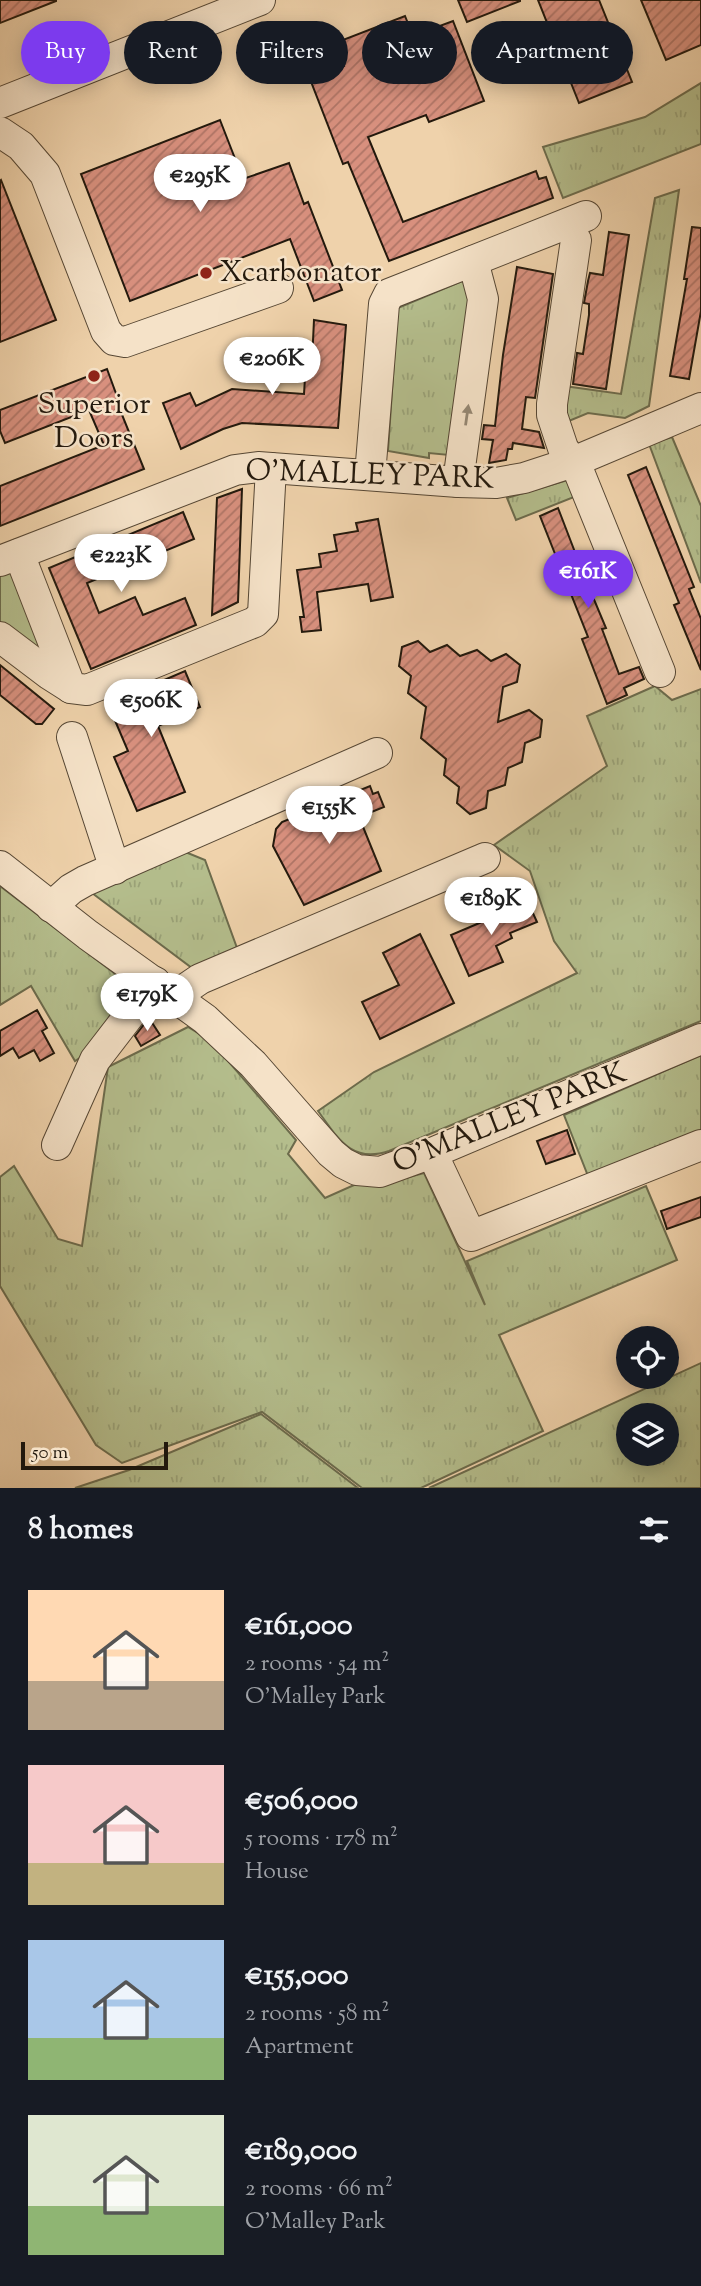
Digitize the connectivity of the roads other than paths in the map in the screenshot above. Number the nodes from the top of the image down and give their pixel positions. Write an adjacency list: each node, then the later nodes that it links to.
1 (260, 0): 2 (street)
2 (0, 103)
3 (0, 132): 5 (street)
4 (473, 261): 7 (street); 9 (street); 10 (street, one-way to 4)
5 (278, 288)
6 (701, 408): 7 (street, O'MALLEY PARK)
7 (573, 462): 10 (street, O'MALLEY PARK); 13 (street)
8 (271, 468): 9 (street, O'MALLEY PARK); 11 (street, O'MALLEY PARK); 14 (street)
9 (370, 475): 10 (street, O'MALLEY PARK)
10 (458, 482)
11 (9, 557): 14 (street)
12 (0, 638): 14 (street)
13 (660, 673)
14 (72, 688)
15 (72, 737): 19 (street)
16 (377, 754): 19 (street)
17 (485, 858): 21 (street)
18 (0, 866): 20 (street, O'MALLEY PARK)
19 (115, 869): 20 (street)
20 (51, 907): 21 (street, O'MALLEY PARK)
21 (165, 989): 23 (street); 25 (street, O'MALLEY PARK)
22 (701, 1039): 25 (street, O'MALLEY PARK)
23 (57, 1144)
24 (701, 1145): 25 (street)
25 (432, 1153)

